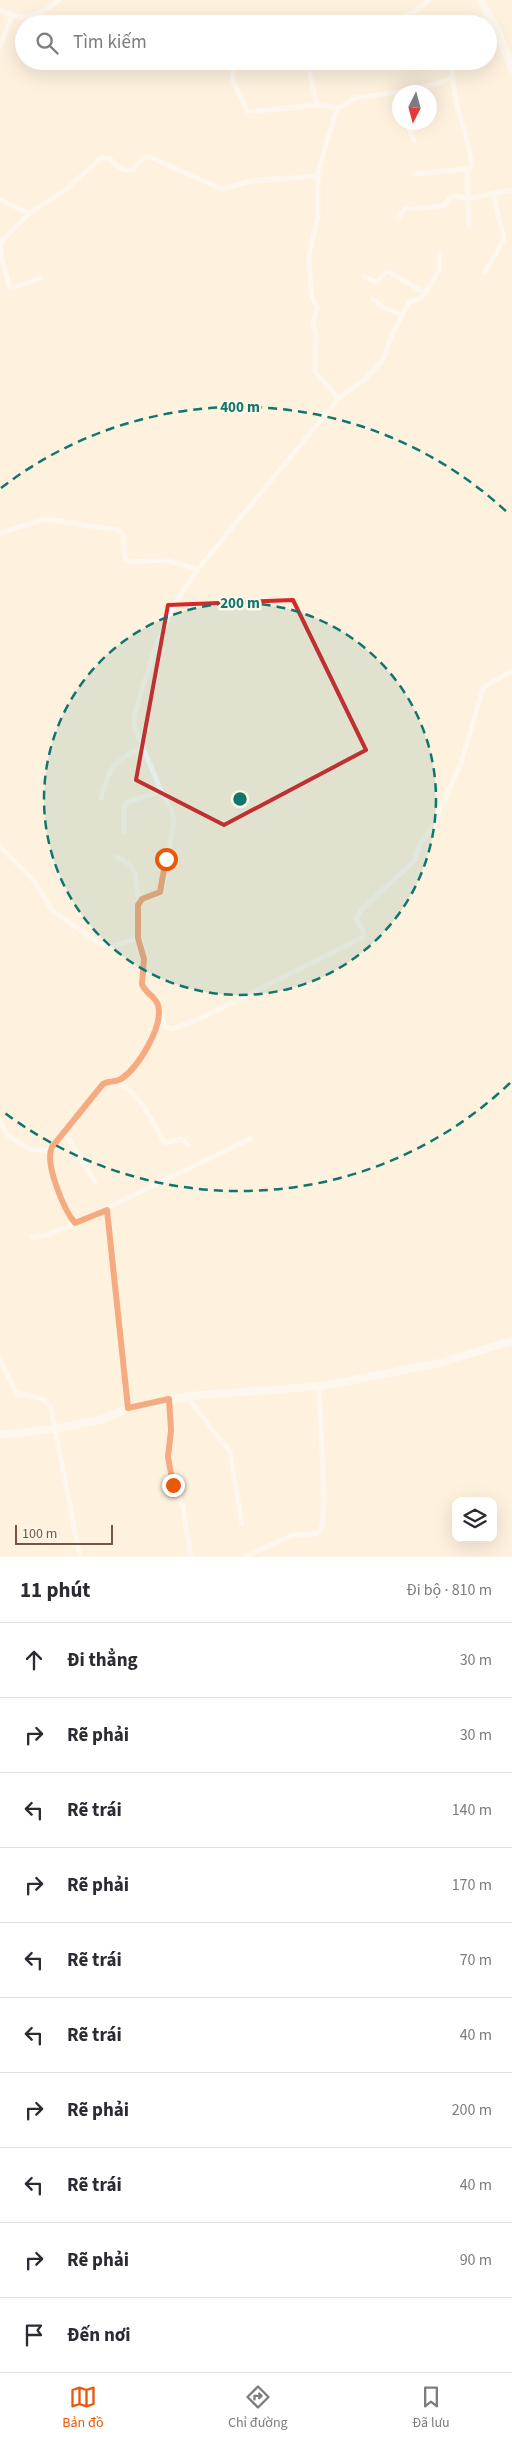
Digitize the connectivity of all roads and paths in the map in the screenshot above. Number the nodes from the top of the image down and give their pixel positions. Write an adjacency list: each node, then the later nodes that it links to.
1 (60, 0): 6 (street)
2 (429, 0): 7 (street)
3 (480, 0): 5 (street)
4 (0, 10): 10 (street)
5 (487, 10): 8 (street); 9 (street)
6 (34, 15)
7 (407, 15)
8 (484, 15)
9 (490, 15)
10 (12, 16): 11 (street); 13 (street)
11 (15, 16)
12 (497, 28): 14 (street)
13 (0, 46)
14 (512, 69)
15 (233, 70): 21 (street)
16 (452, 70): 18 (street)
17 (309, 71): 21 (street)
18 (451, 78): 19 (street); 25 (street)
19 (431, 85)
20 (392, 93): 22 (street)
21 (317, 105): 22 (street)
22 (339, 108): 27 (street)
23 (410, 130): 24 (street)
24 (414, 140)
25 (466, 169): 26 (street); 30 (street)
26 (414, 174)
27 (318, 176): 32 (street); 42 (street)
28 (512, 190): 29 (street)
29 (493, 195): 30 (street); 36 (street)
30 (469, 198): 33 (street); 34 (street)
31 (0, 200): 32 (street)
32 (28, 213): 38 (street)
33 (399, 216)
34 (469, 226)
35 (440, 253): 39 (street)
36 (485, 272)
37 (365, 277): 39 (street)
38 (41, 278)
39 (425, 293): 41 (street)
40 (374, 298): 41 (street)
41 (402, 315): 42 (street)
42 (339, 398): 44 (street)
43 (0, 532): 44 (street)
44 (198, 569): 46 (street)
45 (512, 670): 54 (street)
46 (142, 747): 47 (street); 48 (street)
47 (161, 791): 49 (street); 52 (street)
48 (101, 798)
49 (124, 832)
50 (0, 847): 53 (street)
51 (117, 857): 52 (street)
52 (139, 901): 53 (street)
53 (138, 938): 54 (street)
54 (160, 1014): 55 (street)
55 (116, 1082): 57 (street); 59 (street)
56 (0, 1120): 60 (street)
57 (64, 1131): 60 (street); 61 (street)
58 (250, 1139): 62 (street)
59 (188, 1145)
60 (50, 1151): 63 (street)
61 (95, 1182)
62 (107, 1210): 63 (street); 70 (street)
63 (75, 1223): 64 (street)
64 (32, 1237)
65 (512, 1341): 67 (street)
66 (0, 1359): 71 (street)
67 (320, 1386): 68 (street); 76 (street)
68 (186, 1396): 69 (street); 73 (street)
69 (169, 1399): 70 (street); 75 (street)
70 (128, 1408): 71 (street)
71 (54, 1429): 72 (street); 74 (street)
72 (0, 1435)
73 (242, 1524)
74 (80, 1557)
75 (191, 1557)
76 (244, 1557)

